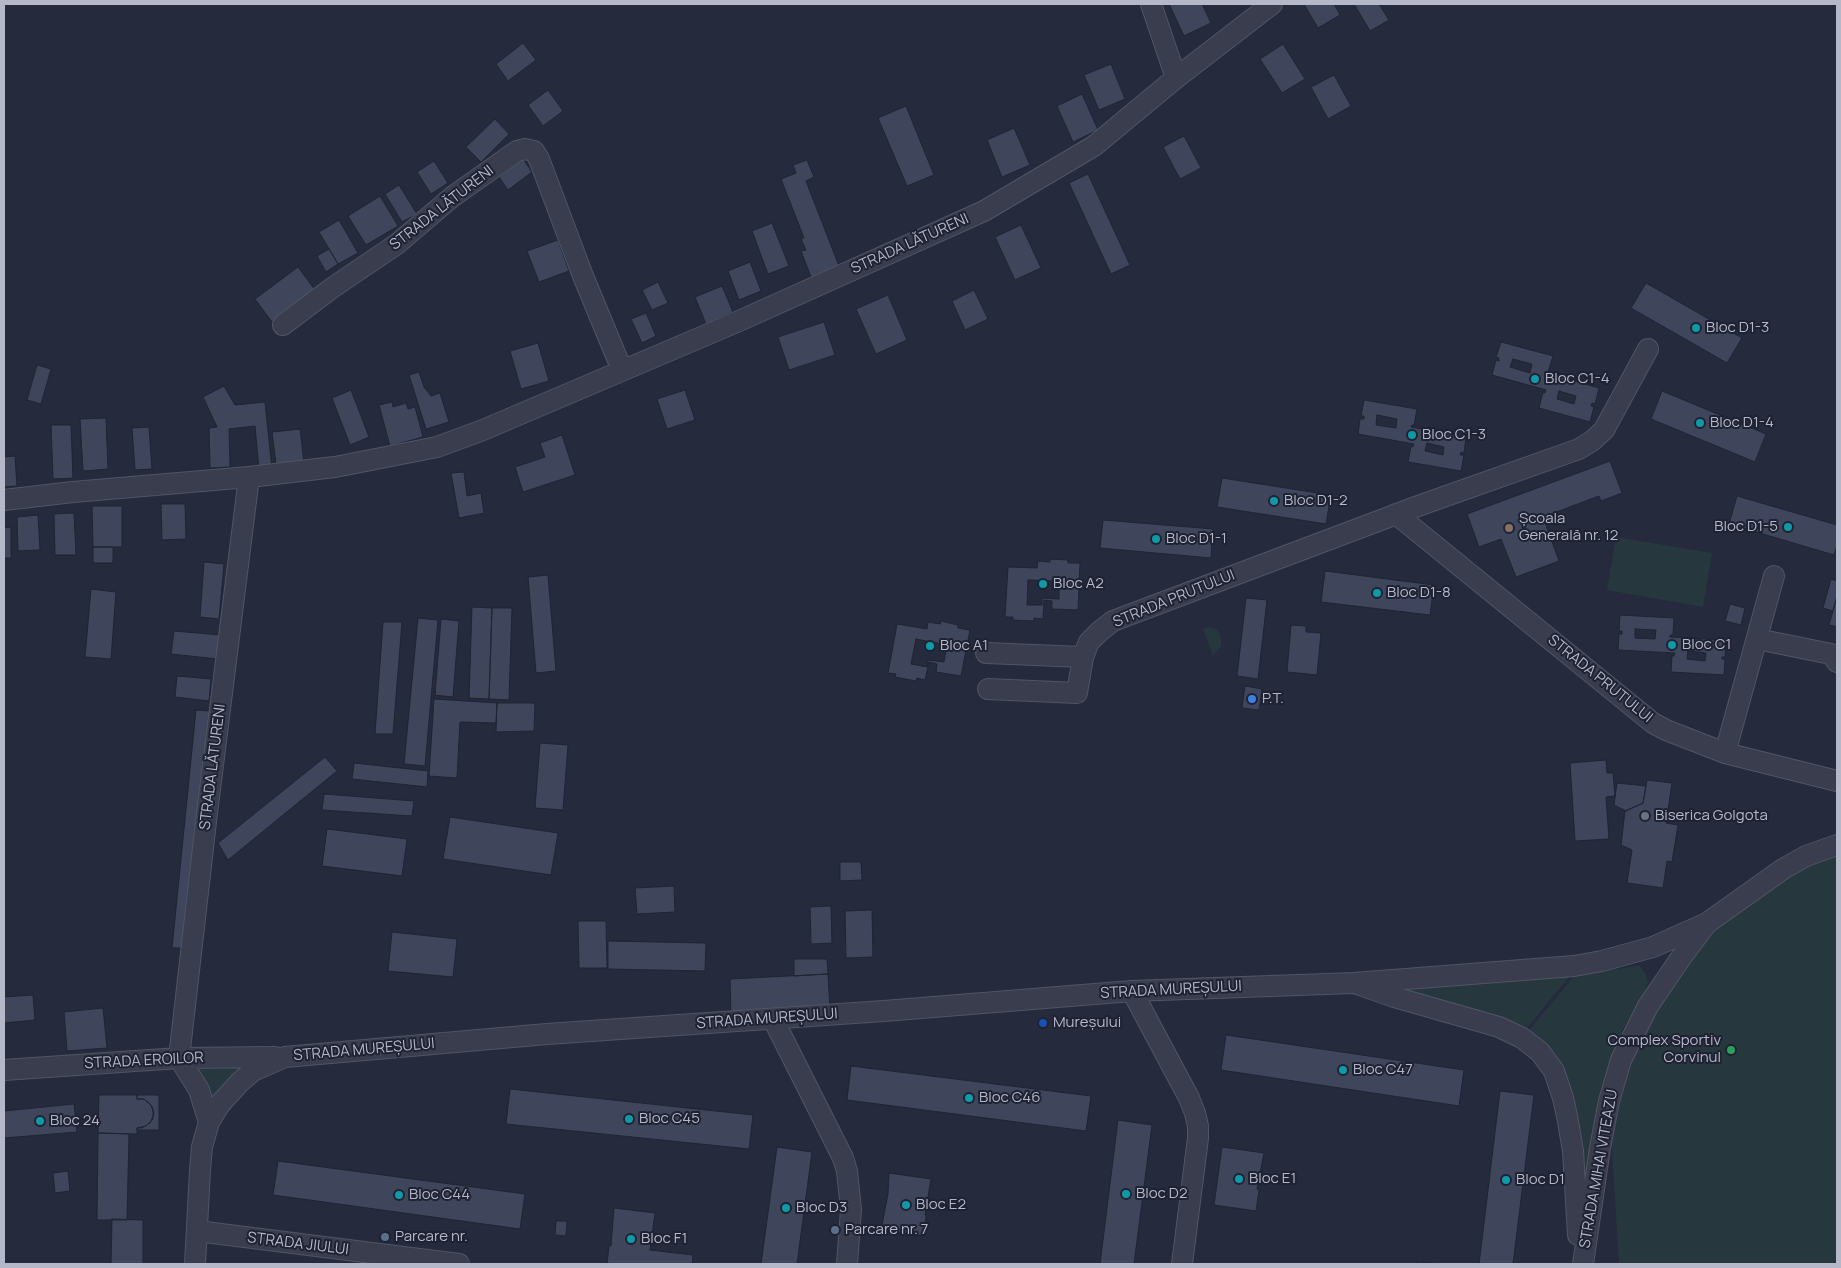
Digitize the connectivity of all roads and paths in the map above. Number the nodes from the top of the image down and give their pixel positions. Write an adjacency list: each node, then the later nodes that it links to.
1 (1151, 4): 3 (street)
2 (1272, 4): 3 (street, STRADA LĂTURENI)
3 (1176, 78): 6 (street, STRADA LĂTURENI)
4 (283, 325): 6 (street, STRADA LĂTURENI)
5 (1648, 349): 9 (street, STRADA PRUTULUI)
6 (622, 370): 7 (street, STRADA LĂTURENI)
7 (249, 477): 8 (street, STRADA LĂTURENI); 24 (street, STRADA LĂTURENI)
8 (4, 500)
9 (1396, 514): 13 (street, STRADA PRUTULUI); 16 (street, STRADA PRUTULUI)
10 (1774, 576): 11 (street)
11 (1757, 639): 14 (street); 16 (street)
12 (986, 653): 13 (street)
13 (1083, 657): 15 (street, STRADA PRUTULUI)
14 (1837, 662)
15 (988, 689)
16 (1725, 753): 17 (street, STRADA PRUTULUI)
17 (1837, 781)
18 (1837, 845): 19 (street, STRADA MIHAI VITEAZU)
19 (1707, 923): 20 (street, STRADA MUREȘULUI); 32 (street, STRADA MIHAI VITEAZU)
20 (1354, 983): 21 (street, STRADA MUREȘULUI); 32 (street, STRADA MUREȘULUI)
21 (1132, 991): 22 (street, STRADA MUREȘULUI); 31 (street)
22 (773, 1019): 23 (street, STRADA MUREȘULUI); 30 (street)
23 (285, 1056): 24 (street, STRADA EROILOR); 26 (street, STRADA MUREȘULUI)
24 (179, 1058): 25 (street, STRADA EROILOR); 26 (street)
25 (4, 1070)
26 (209, 1122): 27 (street, STRADA MUREȘULUI)
27 (197, 1231): 28 (street, STRADA MUREȘULUI); 29 (street, STRADA JIULUI)
28 (195, 1264)
29 (459, 1264)
30 (847, 1264)
31 (1182, 1264)
32 (1581, 1264)

